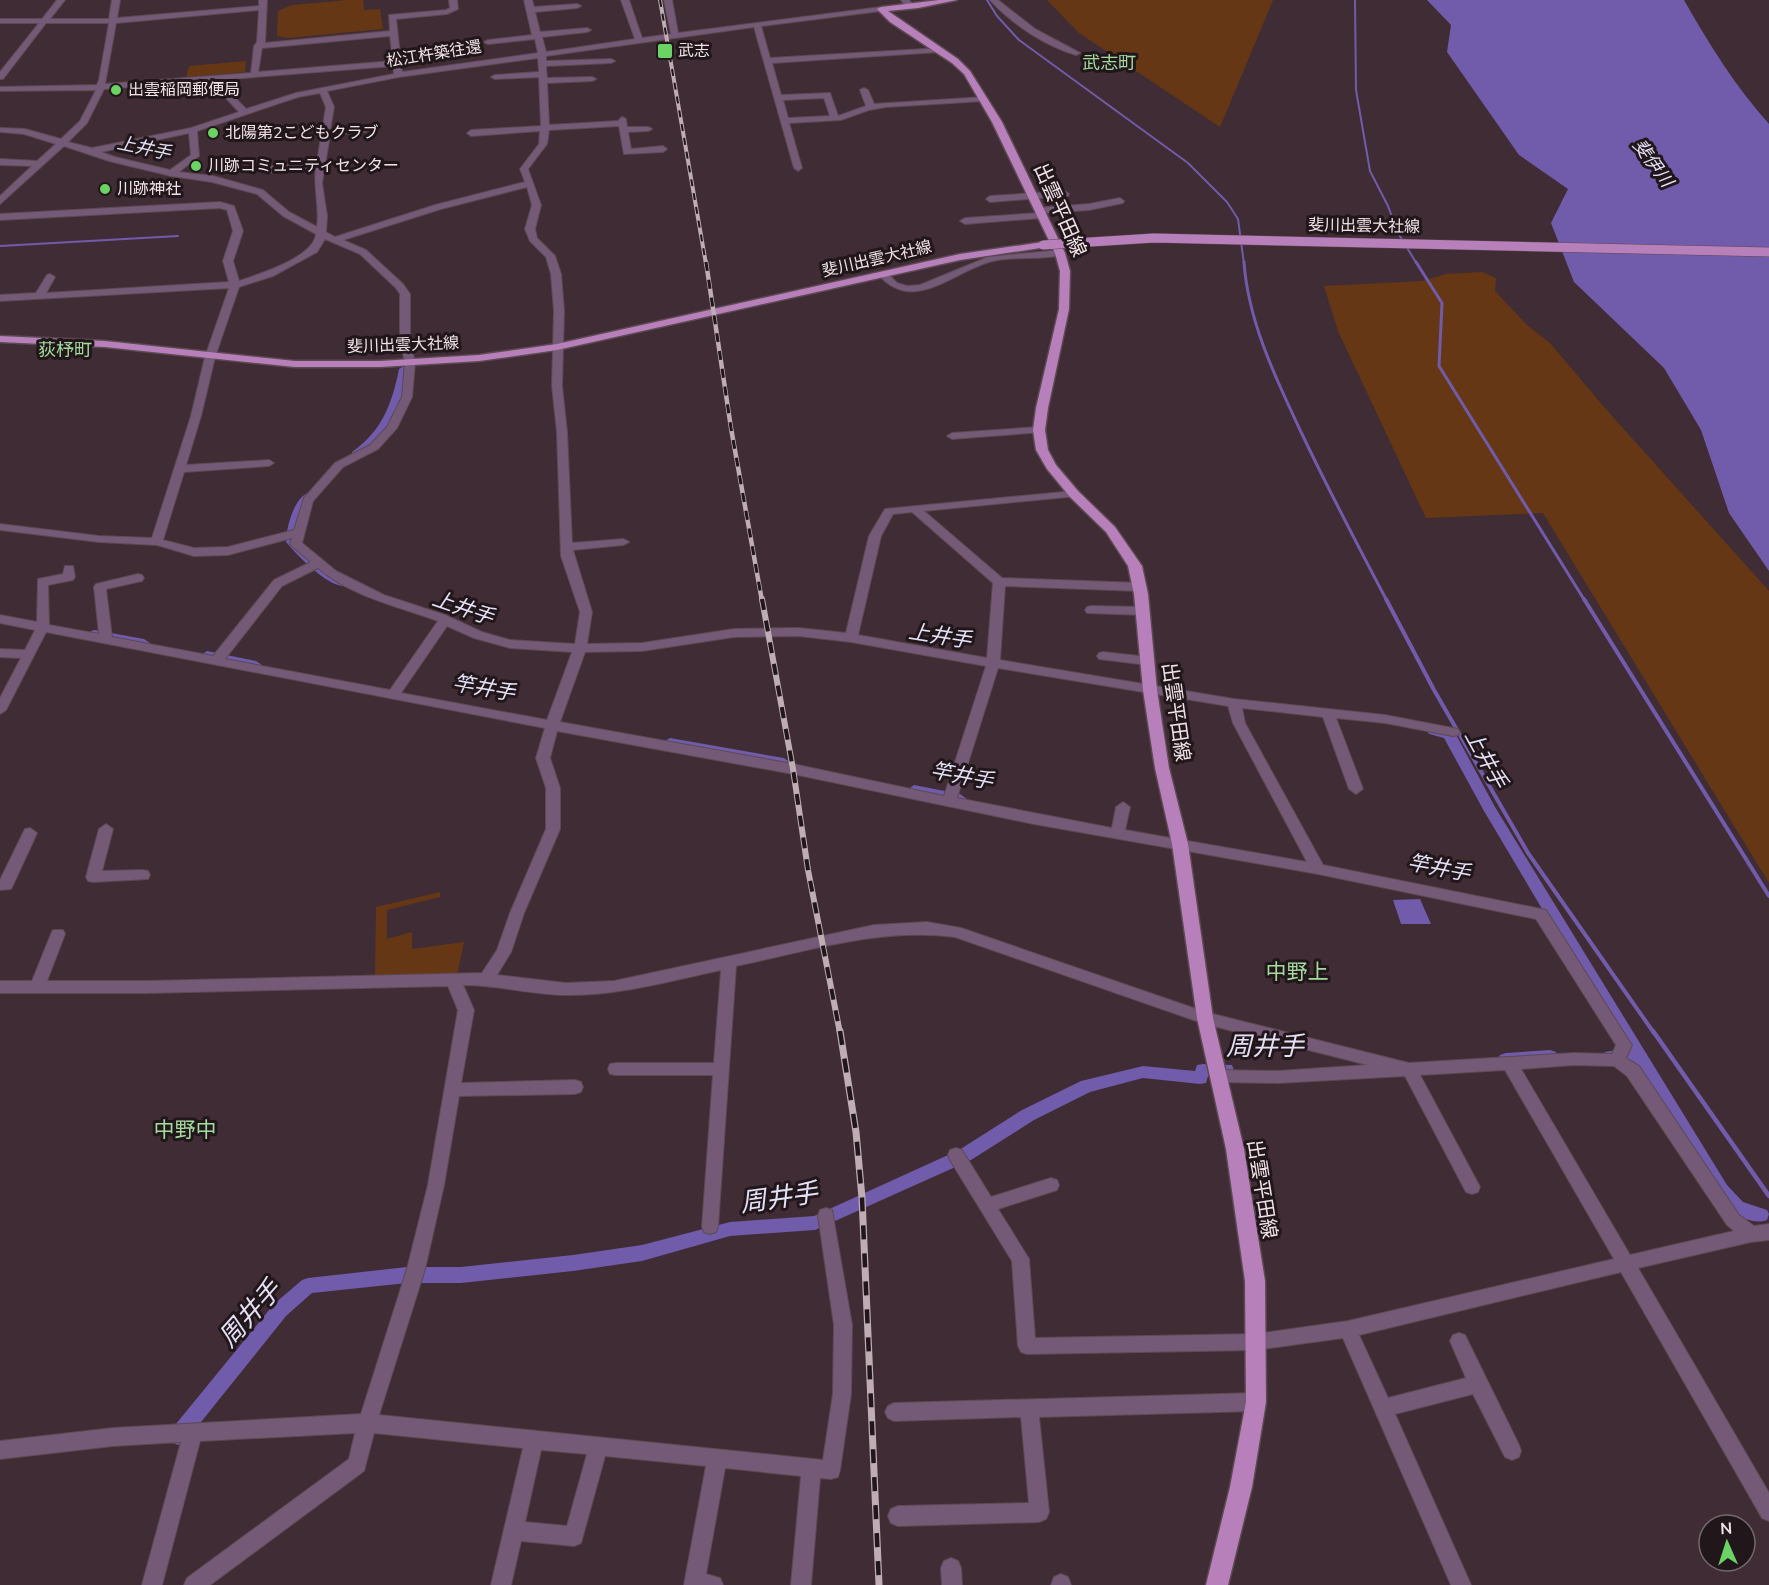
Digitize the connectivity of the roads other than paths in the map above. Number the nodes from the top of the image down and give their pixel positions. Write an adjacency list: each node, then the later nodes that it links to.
1 (61, 0): 17 (street)
2 (116, 0): 18 (street)
3 (453, 0): 21 (street)
4 (528, 0): 14 (street)
5 (626, 0): 24 (street)
6 (668, 0): 22 (street)
7 (875, 0): 13 (street)
8 (953, 0): 10 (main road)
9 (994, 0): 29 (street)
10 (908, 3): 13 (main road)
11 (262, 4): 18 (street); 26 (street)
12 (577, 6): 14 (street)
13 (881, 9): 19 (street, 松江杵築往還); 27 (main road, 出雲平田線)
14 (531, 14): 15 (street); 23 (street)
15 (571, 14)
16 (0, 21): 17 (street)
17 (45, 21): 18 (street); 36 (street)
18 (112, 21): 41 (street)
19 (757, 24): 22 (street, 松江杵築往還); 31 (street)
20 (587, 30): 23 (street)
21 (394, 33): 26 (street); 32 (street)
22 (675, 35): 24 (street, 松江杵築往還)
23 (536, 36): 25 (street); 28 (street)
24 (639, 40): 28 (street, 松江杵築往還)
25 (488, 42)
26 (258, 46): 35 (street)
27 (939, 50): 31 (street); 46 (main road, 出雲平田線)
28 (542, 53): 33 (street); 34 (street, 松江杵築往還)
29 (1076, 53)
30 (611, 61): 33 (street)
31 (767, 61): 45 (street)
32 (397, 63): 34 (street); 35 (street)
33 (543, 64): 38 (street)
34 (399, 75): 43 (street, 松江杵築往還)
35 (254, 76): 40 (street)
36 (0, 77)
37 (495, 77): 38 (street)
38 (543, 78): 39 (street); 53 (street)
39 (592, 79)
40 (214, 80): 41 (street); 48 (street)
41 (102, 87): 42 (street); 61 (street)
42 (0, 89)
43 (322, 89): 48 (street, 松江杵築往還); 58 (street)
44 (864, 90): 47 (street)
45 (778, 98): 49 (street); 50 (street)
46 (984, 99): 47 (street); 72 (main road, 出雲平田線)
47 (871, 108): 49 (street)
48 (244, 112): 56 (street, 松江杵築往還)
49 (835, 118): 50 (street)
50 (785, 121): 67 (street)
51 (596, 124): 52 (street); 53 (street); 60 (street)
52 (623, 124): 54 (street); 62 (street)
53 (545, 128): 59 (street); 70 (street)
54 (648, 129)
55 (0, 130): 61 (street, 松江杵築往還)
56 (193, 130): 63 (street, 松江杵築往還); 69 (street)
57 (365, 130): 58 (street)
58 (327, 133): 66 (street)
59 (471, 133)
60 (598, 137)
61 (62, 142): 63 (street, 松江杵築往還); 65 (street)
62 (663, 149)
63 (92, 151): 69 (street)
64 (0, 162): 65 (street)
65 (37, 164): 74 (street)
66 (321, 164): 68 (street); 79 (street)
67 (798, 168)
68 (266, 171)
69 (171, 173): 79 (street)
70 (529, 184): 80 (street); 91 (street)
71 (1065, 194): 72 (street)
72 (1033, 196): 73 (street); 76 (main road, 出雲平田線)
73 (990, 199)
74 (0, 201)
75 (1120, 201): 76 (street)
76 (1041, 213): 78 (street); 82 (main road, 出雲平田線)
77 (0, 217): 86 (street)
78 (965, 221)
79 (322, 232): 80 (street); 86 (street)
80 (334, 240): 93 (street)
81 (1769, 252): 84 (main road, 斐川出雲大社線, bridge)
82 (1060, 253): 84 (street); 94 (main road, 出雲平田線)
83 (197, 273): 87 (street)
84 (883, 274): 91 (main road, 斐川出雲大社線)
85 (50, 277): 88 (street)
86 (235, 285): 87 (street); 92 (street)
87 (195, 287): 88 (street)
88 (39, 296): 89 (street)
89 (0, 298)
90 (0, 339): 92 (main road, 斐川出雲大社線)
91 (558, 347): 93 (main road, 斐川出雲大社線); 104 (street)
92 (210, 357): 93 (main road, 斐川出雲大社線); 97 (street)
93 (410, 363): 101 (street)
94 (1040, 429): 95 (street); 98 (main road, 出雲平田線)
95 (952, 436)
96 (269, 463): 97 (street)
97 (179, 469): 102 (street)
98 (1074, 494): 99 (street); 109 (main road, 出雲平田線)
99 (915, 509): 108 (street); 115 (street)
100 (0, 527): 102 (street)
101 (297, 533): 102 (street); 105 (street)
102 (157, 542)
103 (622, 542): 104 (street)
104 (567, 547): 117 (street)
105 (319, 563): 113 (street); 121 (street)
106 (69, 569): 114 (street)
107 (138, 578): 116 (street)
108 (999, 582): 109 (street); 123 (street)
109 (1140, 587): 111 (main road, 出雲平田線)
110 (1091, 610): 111 (street)
111 (1143, 612): 122 (main road, 出雲平田線)
112 (0, 619): 114 (street)
113 (445, 620): 117 (street); 125 (street)
114 (43, 626): 116 (street); 119 (street)
115 (851, 638): 117 (street); 123 (street)
116 (106, 639): 121 (street)
117 (580, 648): 129 (street)
118 (0, 653): 119 (street)
119 (29, 654): 127 (street)
120 (1103, 656): 122 (street)
121 (217, 660): 125 (street)
122 (1148, 661): 124 (main road, 出雲平田線)
123 (993, 664): 124 (street); 132 (street)
124 (1150, 690): 126 (street); 137 (main road, 出雲平田線)
125 (393, 695): 129 (street)
126 (1234, 703): 128 (street); 138 (street)
127 (1, 705)
128 (1328, 714): 130 (street); 131 (street)
129 (552, 725): 132 (street); 144 (street)
130 (1453, 732)
131 (1356, 789)
132 (949, 801): 136 (street)
133 (1123, 807): 136 (street)
134 (106, 829): 139 (street)
135 (30, 833): 140 (street)
136 (1118, 833): 137 (street)
137 (1180, 844): 138 (street); 147 (main road, 出雲平田線)
138 (1318, 869): 148 (street)
139 (143, 875)
140 (0, 885)
141 (58, 934): 146 (street)
142 (729, 963): 144 (street); 147 (street); 152 (street)
143 (453, 979): 144 (street); 146 (street); 155 (street)
144 (486, 979)
145 (0, 987): 146 (street)
146 (37, 987)
147 (1205, 1018): 151 (street); 153 (main road, 出雲平田線)
148 (1617, 1060): 149 (street); 163 (street)
149 (1510, 1064): 151 (street); 164 (street)
150 (616, 1069): 152 (street)
151 (1409, 1069): 153 (street); 158 (street)
152 (721, 1070): 161 (street)
153 (1218, 1076): 167 (main road, 出雲平田線)
154 (575, 1088): 155 (street)
155 (452, 1090): 173 (street)
156 (956, 1155): 159 (street)
157 (1051, 1185): 159 (street)
158 (1472, 1187)
159 (987, 1205): 167 (street)
160 (826, 1215): 180 (street)
161 (710, 1227)
162 (1769, 1232): 163 (street)
163 (1751, 1234): 164 (street)
164 (1626, 1264): 165 (street); 181 (street)
165 (1347, 1329): 167 (street); 171 (street)
166 (1459, 1341): 168 (street)
167 (1256, 1342): 169 (main road, 出雲平田線)
168 (1478, 1384): 171 (street); 178 (street)
169 (1256, 1402): 170 (street); 189 (main road, 出雲平田線)
170 (1029, 1408): 172 (street); 182 (street)
171 (1383, 1408): 190 (street)
172 (894, 1412)
173 (367, 1423): 174 (street); 175 (street); 186 (street)
174 (193, 1433): 177 (street); 185 (street)
175 (534, 1440): 176 (street); 183 (street)
176 (598, 1448): 179 (street); 183 (street)
177 (0, 1450)
178 (1512, 1451)
179 (717, 1458): 180 (street); 184 (street)
180 (811, 1468): 188 (street)
181 (1769, 1511)
182 (898, 1516)
183 (513, 1531): 187 (street)
184 (701, 1584)
185 (152, 1585)
186 (194, 1585)
187 (501, 1585)
188 (801, 1585)
189 (1217, 1585)
190 (1461, 1585)

